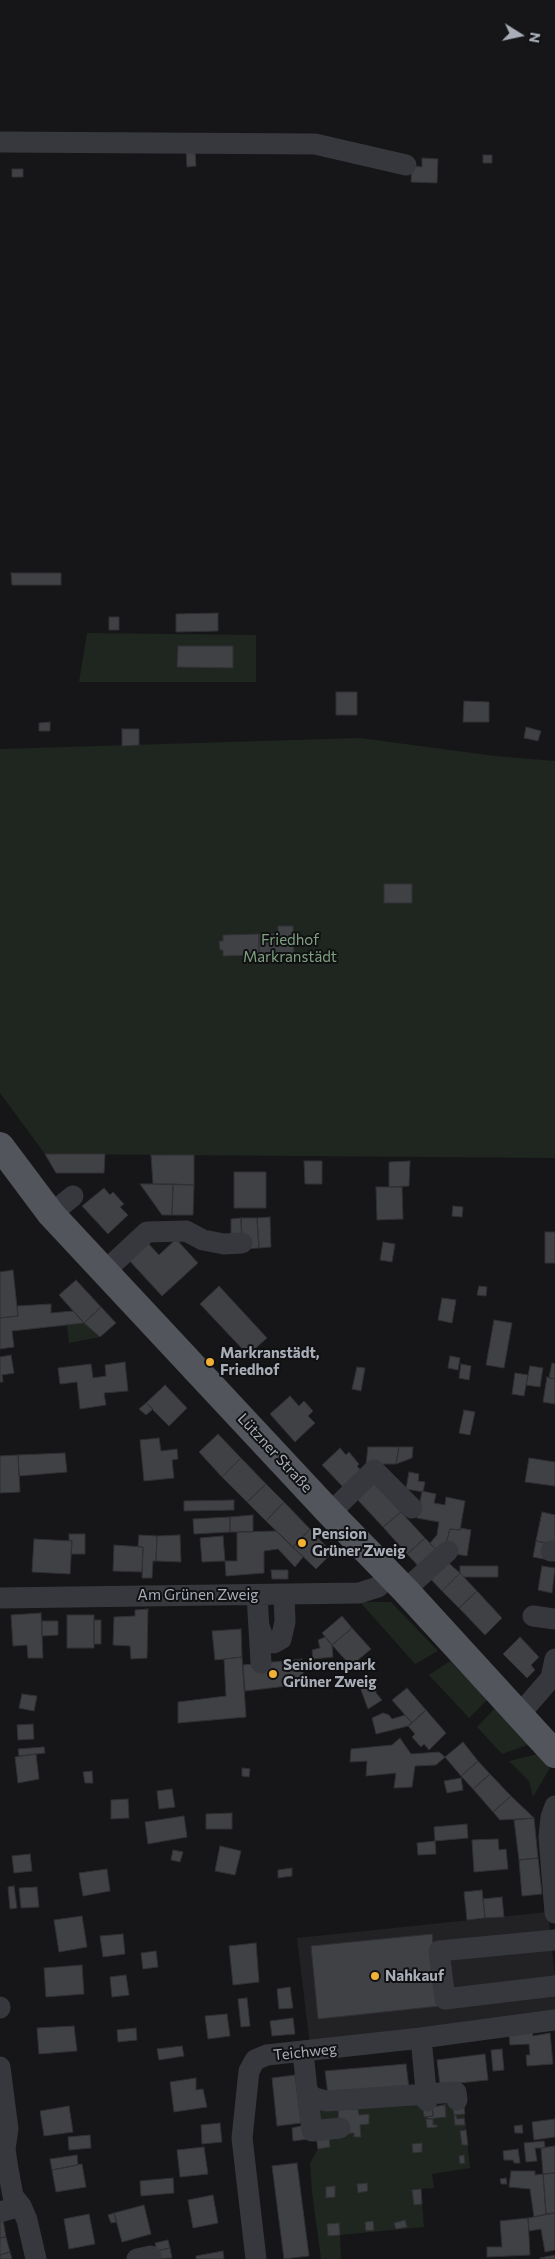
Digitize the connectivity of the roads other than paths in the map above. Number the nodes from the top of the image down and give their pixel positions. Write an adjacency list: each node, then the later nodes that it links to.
1 (0, 142): 2 (street)
2 (406, 165)
3 (0, 1146): 5 (main road, Lützner Straße)
4 (73, 1196): 5 (street)
5 (51, 1214): 7 (main road, Lützner Straße)
6 (242, 1243): 7 (street)
7 (105, 1270): 9 (main road, Lützner Straße)
8 (412, 1508): 9 (street)
9 (330, 1512): 11 (main road, Lützner Straße)
10 (448, 1551): 11 (street, Am Grünen Zweig)
11 (397, 1583): 13 (street, Am Grünen Zweig); 20 (main road, Lützner Straße)
12 (257, 1595): 13 (street, Am Grünen Zweig); 14 (street, Am Grünen Zweig); 17 (street)
13 (284, 1595): 17 (street)
14 (0, 1598)
15 (533, 1616): 16 (street)
16 (555, 1619)
17 (259, 1626): 19 (street)
18 (555, 1658): 20 (street)
19 (261, 1663)
20 (519, 1715): 21 (main road, Lützner Straße)
21 (555, 1754)
22 (555, 1806): 23 (street)
23 (555, 1913)
24 (555, 1940): 25 (street)
25 (555, 1986)
26 (555, 2020): 27 (street, Teichweg)
27 (421, 2038): 28 (street, Teichweg); 31 (street)
28 (303, 2052): 30 (street); 37 (street, Teichweg)
29 (0, 2067): 34 (street)
30 (308, 2090): 31 (street); 33 (street)
31 (427, 2098): 32 (street)
32 (457, 2100)
33 (340, 2128)
34 (21, 2206): 35 (street); 36 (street)
35 (0, 2212)
36 (36, 2259)
37 (256, 2259)

